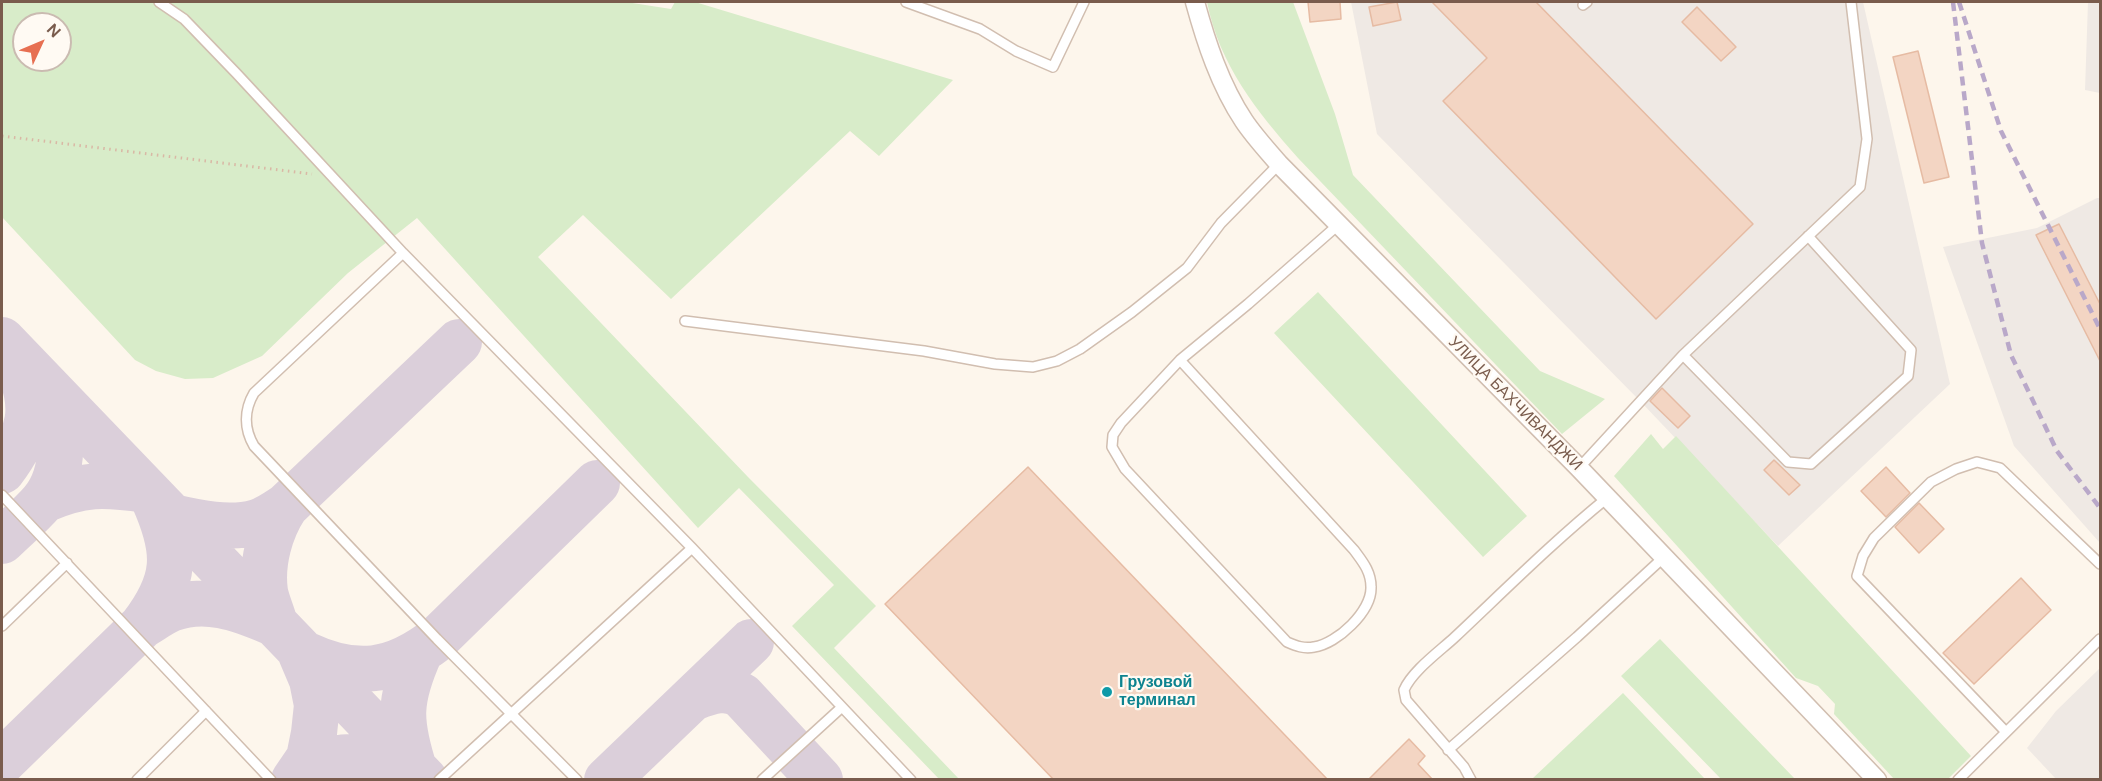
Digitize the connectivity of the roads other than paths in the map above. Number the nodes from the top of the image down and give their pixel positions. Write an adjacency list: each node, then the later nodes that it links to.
1 (159, 2): 9 (lane)
2 (906, 2): 3 (lane)
3 (1084, 2)
4 (1196, 2): 6 (street, УЛИЦА БАХЧИВАНДЖИ)
5 (1851, 2): 8 (lane)
6 (1279, 164): 7 (street, УЛИЦА БАХЧИВАНДЖИ); 10 (lane)
7 (1338, 225): 12 (lane); 13 (street, УЛИЦА БАХЧИВАНДЖИ)
8 (1808, 236): 11 (lane); 11 (lane)
9 (403, 253): 16 (lane); 24 (lane)
10 (685, 321)
11 (1683, 355): 13 (lane)
12 (1180, 360): 12 (lane)
13 (1579, 468): 15 (street, УЛИЦА БАХЧИВАНДЖИ)
14 (2, 495): 18 (lane)
15 (1607, 498): 17 (street, УЛИЦА БАХЧИВАНДЖИ); 26 (lane)
16 (692, 549): 22 (lane); 24 (lane)
17 (1664, 557): 26 (lane); 34 (street, УЛИЦА БАХЧИВАНДЖИ)
18 (67, 563): 20 (lane); 23 (lane)
19 (2100, 564): 25 (lane)
20 (2, 626)
21 (2100, 639): 25 (lane)
22 (842, 707): 31 (lane); 32 (lane)
23 (206, 711): 27 (lane); 28 (lane)
24 (512, 713): 29 (lane); 30 (lane)
25 (2006, 732): 35 (lane)
26 (1448, 750): 33 (lane)
27 (137, 780)
28 (271, 780)
29 (439, 780)
30 (577, 780)
31 (762, 780)
32 (911, 780)
33 (1471, 780)
34 (1877, 780)
35 (1958, 780)

